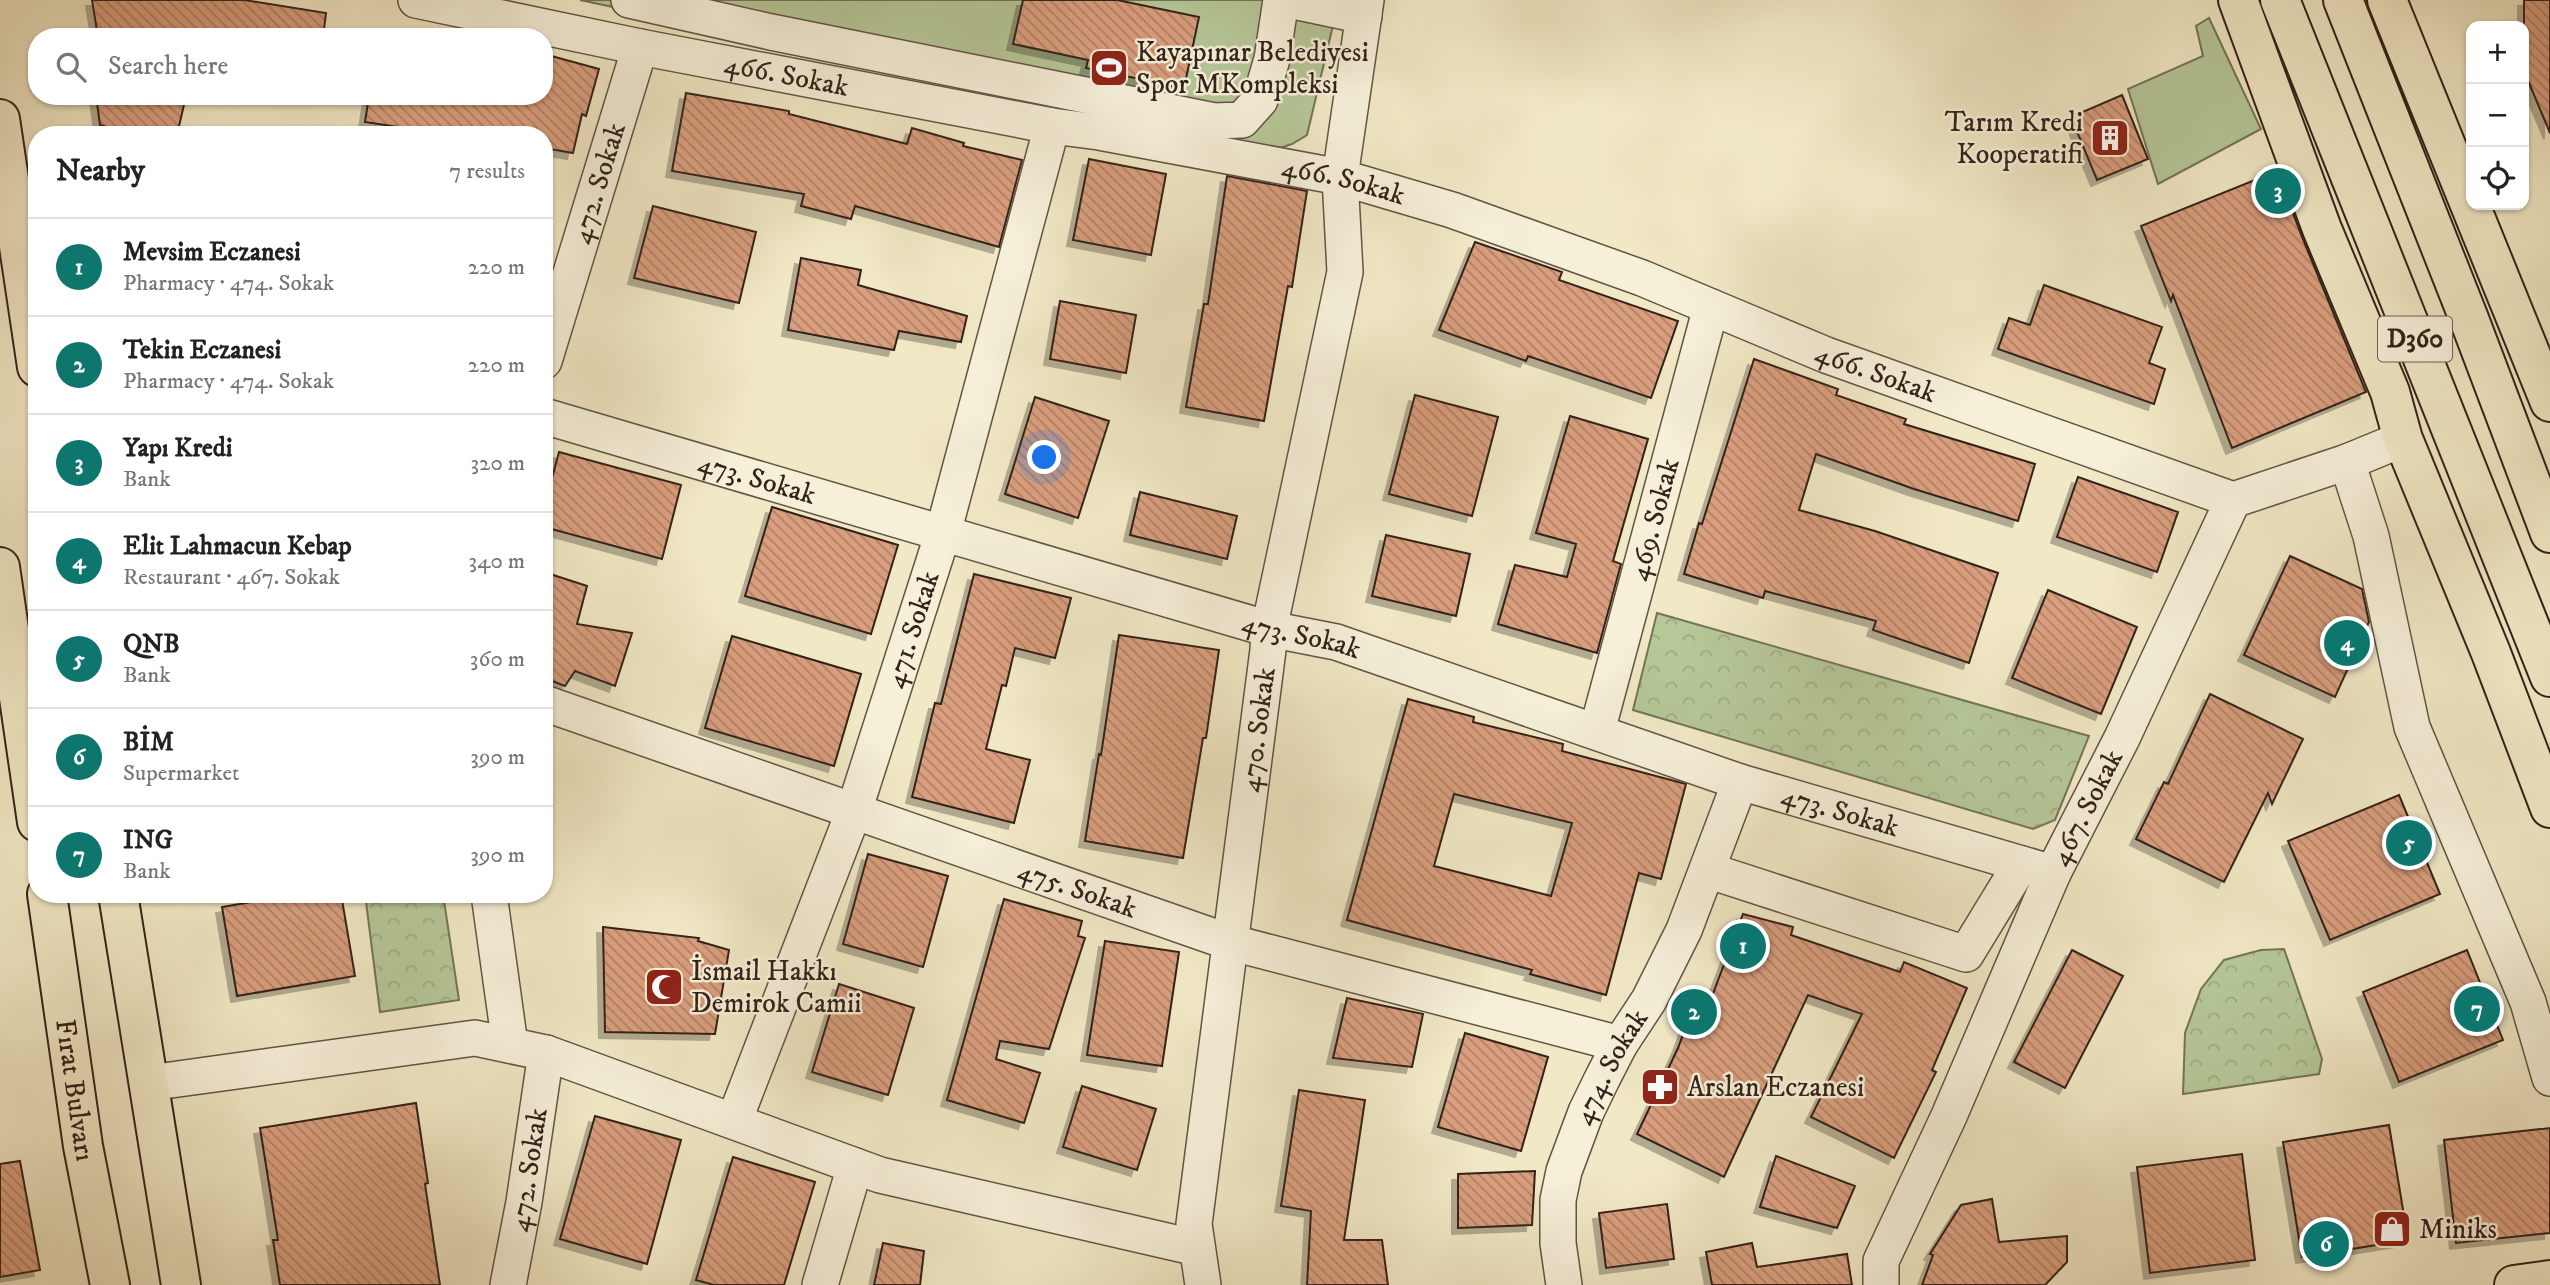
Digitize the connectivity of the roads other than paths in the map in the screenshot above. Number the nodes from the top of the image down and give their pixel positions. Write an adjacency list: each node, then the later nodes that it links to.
1 (416, 0): 10 (street, 466. Sokak)
2 (628, 0): 3 (street)
3 (1281, 0)
4 (1288, 0): 9 (street)
5 (2238, 0): 22 (main road)
6 (2280, 0): 29 (main road, D360)
7 (2343, 0): 26 (main road, D360)
8 (2387, 0): 20 (main road)
9 (1365, 8): 15 (street, 470. Sokak)
10 (549, 28)
11 (553, 29): 12 (street, 466. Sokak)
12 (640, 47): 14 (street, 466. Sokak); 19 (street, 472. Sokak)
13 (0, 119): 16 (main road)
14 (1052, 126): 15 (street, 466. Sokak); 25 (street, 471. Sokak)
15 (1340, 177): 17 (street, 466. Sokak); 28 (street, 470. Sokak)
16 (20, 273): 18 (main road)
17 (1711, 307): 24 (street, 466. Sokak); 31 (street, 469. Sokak)
18 (28, 317)
19 (553, 332)
20 (2546, 379)
21 (553, 419): 25 (street, 473. Sokak)
22 (2403, 439): 23 (street); 34 (main road)
23 (2347, 463): 24 (street); 45 (street)
24 (2233, 500): 36 (street, 467. Sokak)
25 (943, 533): 28 (street, 473. Sokak); 35 (street, 471. Sokak)
26 (2550, 533)
27 (0, 567): 32 (main road)
28 (1269, 629): 31 (street, 473. Sokak); 41 (street, 470. Sokak)
29 (2550, 677)
30 (553, 706): 35 (street, 475. Sokak)
31 (1597, 731): 33 (street, 473. Sokak)
32 (28, 760)
33 (1740, 782): 36 (street, 473. Sokak); 37 (street, 474. Sokak)
34 (2550, 808)
35 (854, 811): 41 (street, 475. Sokak); 47 (street, 471. Sokak)
36 (2037, 868): 37 (street); 57 (street, 467. Sokak)
37 (1707, 870): 42 (street, 474. Sokak)
38 (48, 903): 51 (main road, Fırat Bulvarı)
39 (119, 903): 46 (main road)
40 (490, 903): 43 (street)
41 (1229, 942): 42 (street, 475. Sokak); 49 (street, 470. Sokak)
42 (1620, 1044): 56 (street, 474. Sokak)
43 (510, 1045): 44 (street); 46 (street)
44 (546, 1053): 47 (street); 53 (street, 472. Sokak)
45 (2550, 1078)
46 (149, 1083): 52 (main road)
47 (734, 1121): 48 (street)
48 (855, 1166): 49 (street); 54 (street)
49 (1197, 1248): 55 (street, 470. Sokak)
50 (2550, 1280): 58 (main road)
51 (110, 1285)
52 (181, 1285)
53 (508, 1285)
54 (820, 1285)
55 (1203, 1285)
56 (1564, 1285)
57 (1881, 1285)
58 (2514, 1285)

